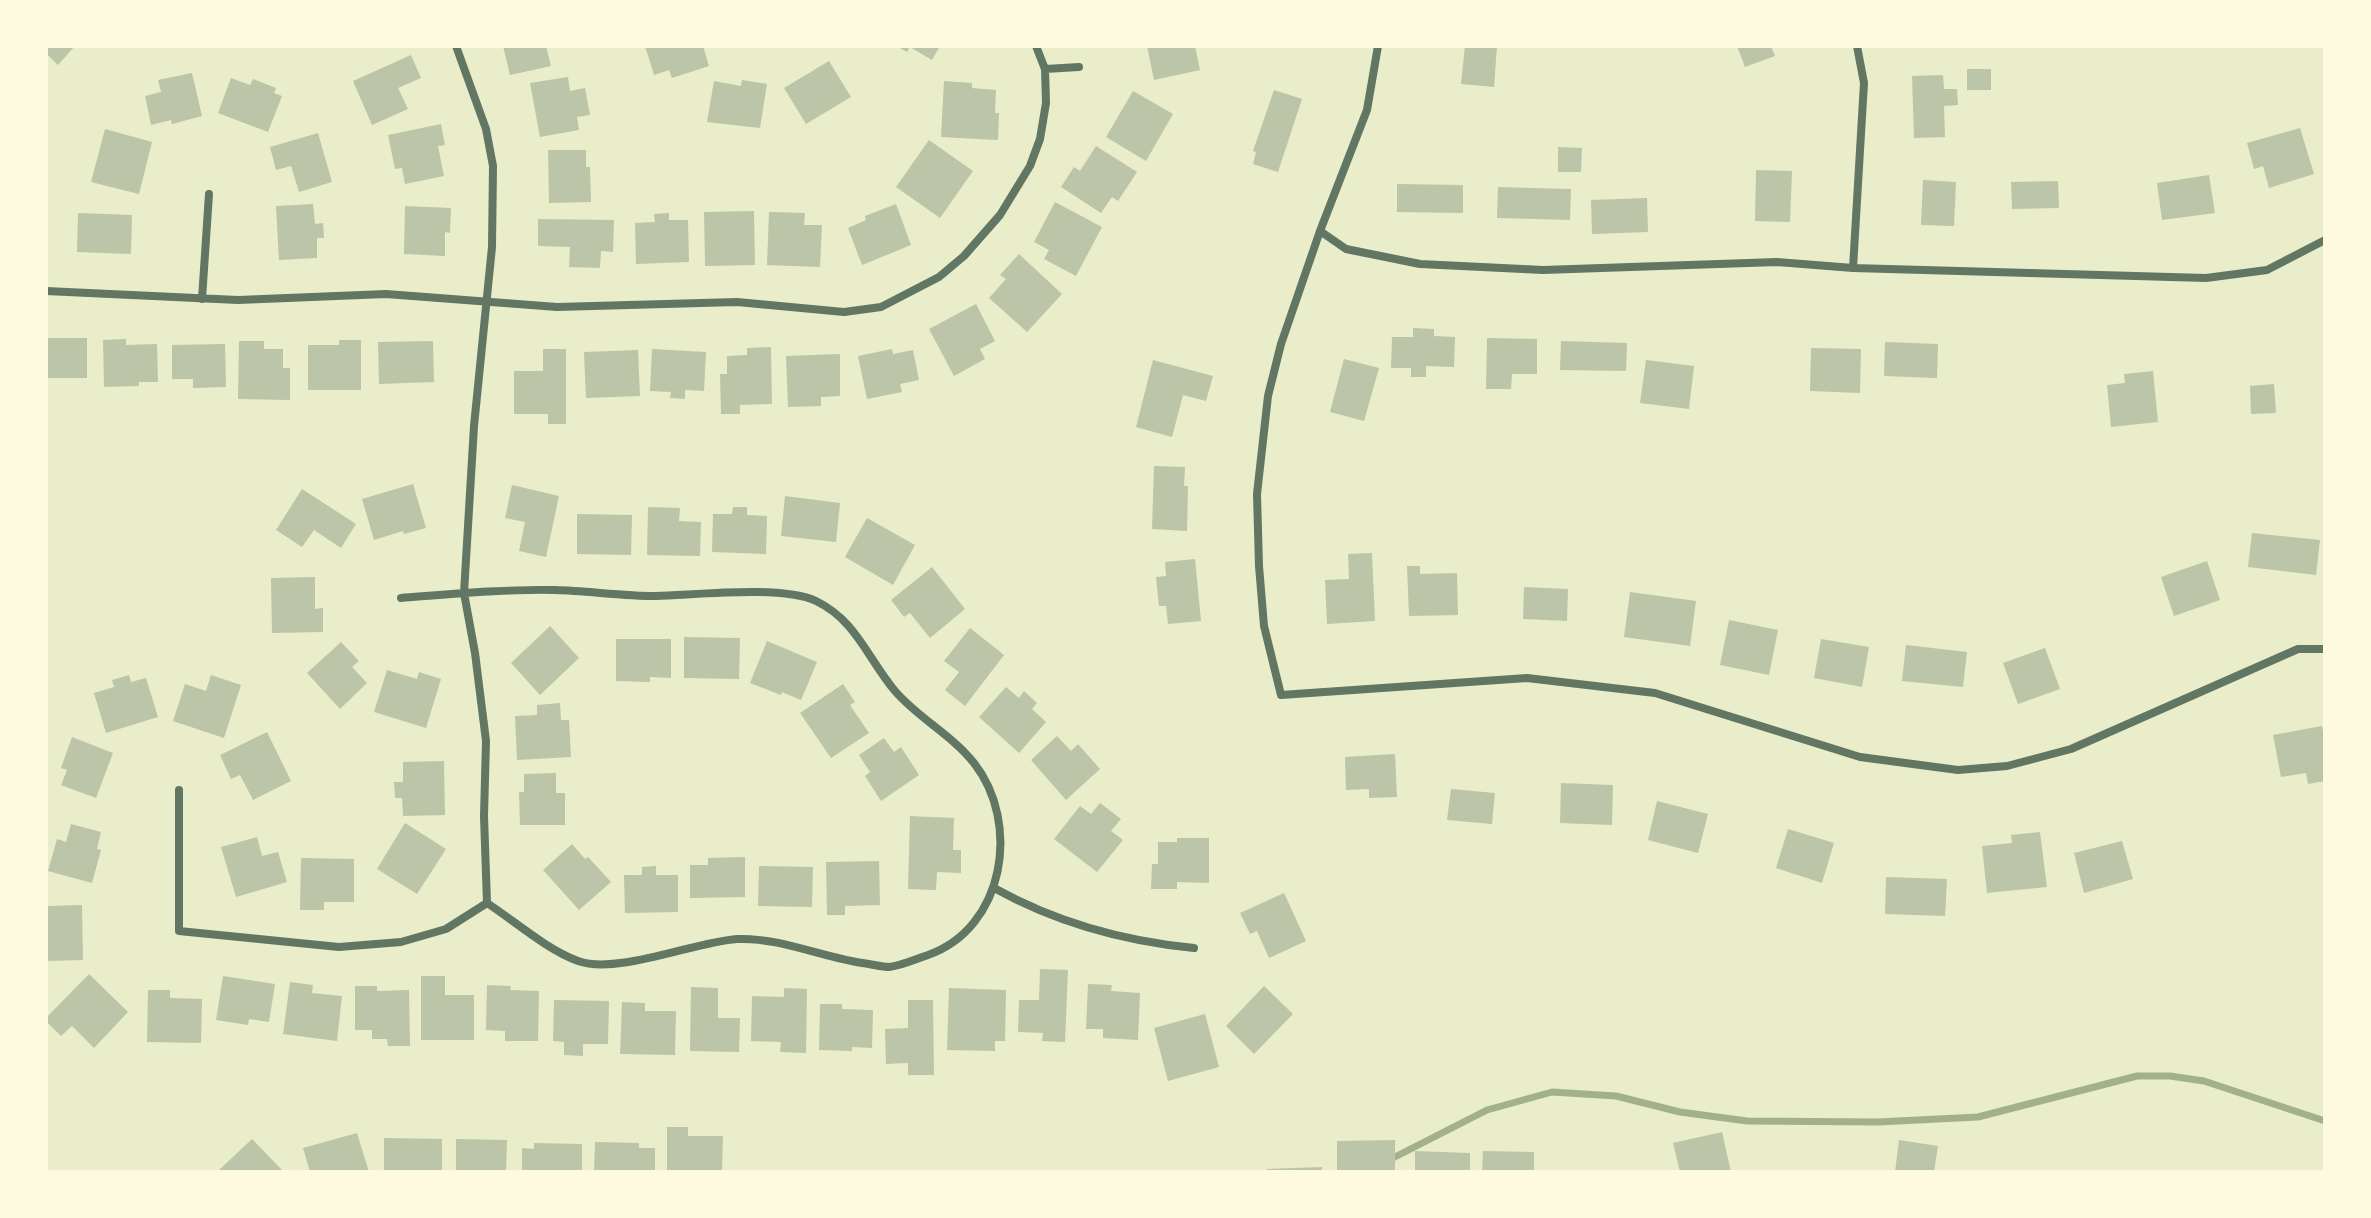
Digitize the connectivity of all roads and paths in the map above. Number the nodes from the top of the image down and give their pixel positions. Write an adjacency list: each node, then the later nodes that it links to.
1 (456, 46): 13 (street)
2 (1036, 46): 6 (street)
3 (1378, 46): 8 (street)
4 (1857, 46): 10 (street)
5 (1079, 67): 6 (street)
6 (1045, 69): 13 (street)
7 (209, 194): 12 (street)
8 (1320, 231): 10 (street); 16 (street)
9 (2325, 240): 10 (street)
10 (1853, 268)
11 (46, 291): 12 (street)
12 (202, 299): 13 (street)
13 (486, 301): 14 (street)
14 (464, 593): 15 (street); 18 (street); 19 (street)
15 (401, 598)
16 (2325, 649)
17 (179, 790): 19 (street)
18 (994, 888): 19 (street); 20 (street)
19 (487, 903)
20 (1194, 948)

